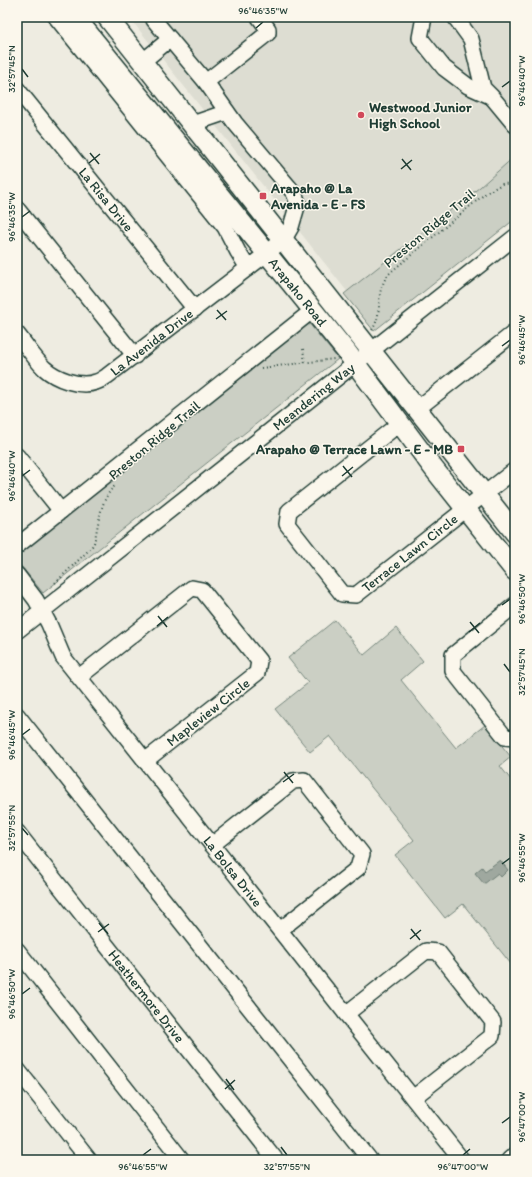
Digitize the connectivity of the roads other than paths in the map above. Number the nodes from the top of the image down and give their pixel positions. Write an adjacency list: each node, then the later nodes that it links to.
1 (56, 17): 21 (street)
2 (75, 17): 8 (main road, Arapaho Road)
3 (153, 17): 9 (street)
4 (259, 17): 11 (street)
5 (424, 17): 13 (street)
6 (456, 17): 13 (street)
7 (110, 18): 8 (main road); 10 (main road, Arapaho Road)
8 (89, 34): 20 (main road, Arapaho Road)
9 (170, 39): 10 (street); 11 (street)
10 (142, 62): 15 (main road, Arapaho Road)
11 (206, 82): 14 (street)
12 (17, 89): 22 (street, La Risa Drive)
13 (491, 96): 16 (street)
14 (227, 112): 15 (street); 19 (street)
15 (192, 124): 19 (main road, Arapaho Road)
16 (515, 125)
17 (17, 209): 27 (street)
18 (515, 237): 26 (street, Meandering Way)
19 (284, 239): 20 (street, La Avenida Drive); 26 (main road, Arapaho Road)
20 (266, 254): 21 (street, La Avenida Drive); 23 (main road, Arapaho Road)
21 (248, 268): 22 (street, La Avenida Drive)
22 (195, 309): 27 (street, La Avenida Drive)
23 (313, 310): 28 (main road, Arapaho Road); 35 (street)
24 (515, 332): 29 (street)
25 (17, 334): 27 (street, La Avenida Drive)
26 (371, 351): 28 (street, Meandering Way); 29 (main road, Arapaho Road)
27 (135, 356)
28 (355, 363): 30 (main road, Arapaho Road); 41 (street, Meandering Way)
29 (417, 409): 33 (main road, Arapaho Road)
30 (400, 423): 34 (main road, Arapaho Road); 34 (street, Terrace Lawn Circle)
31 (17, 456): 35 (street)
32 (515, 470): 33 (street, Terrace Lawn Circle)
33 (484, 494): 34 (street, Terrace Lawn Circle); 36 (main road, Arapaho Road)
34 (466, 508): 38 (main road, Arapaho Road)
35 (61, 511): 37 (street)
36 (515, 533)
37 (17, 546)
38 (515, 571)
39 (17, 575): 41 (street, La Bolsa Drive)
40 (515, 605): 45 (street)
41 (42, 611): 42 (street, Meandering Way); 43 (street, La Bolsa Drive)
42 (17, 631)
43 (79, 677): 46 (street, La Bolsa Drive); 46 (street, Mapleview Circle)
44 (17, 715): 58 (street)
45 (515, 738)
46 (145, 761): 48 (street, La Bolsa Drive)
47 (17, 832): 57 (street, Heathermore Drive)
48 (212, 845): 49 (street, La Bolsa Drive); 49 (street)
49 (280, 930): 51 (street, La Bolsa Drive)
50 (17, 950): 56 (street)
51 (346, 1014): 53 (street, La Bolsa Drive); 53 (street)
52 (17, 1069): 55 (street)
53 (413, 1098): 59 (street, La Bolsa Drive)
54 (515, 1155): 60 (street)
55 (89, 1160)
56 (182, 1160)
57 (276, 1160)
58 (370, 1160)
59 (462, 1160)
60 (509, 1160)

